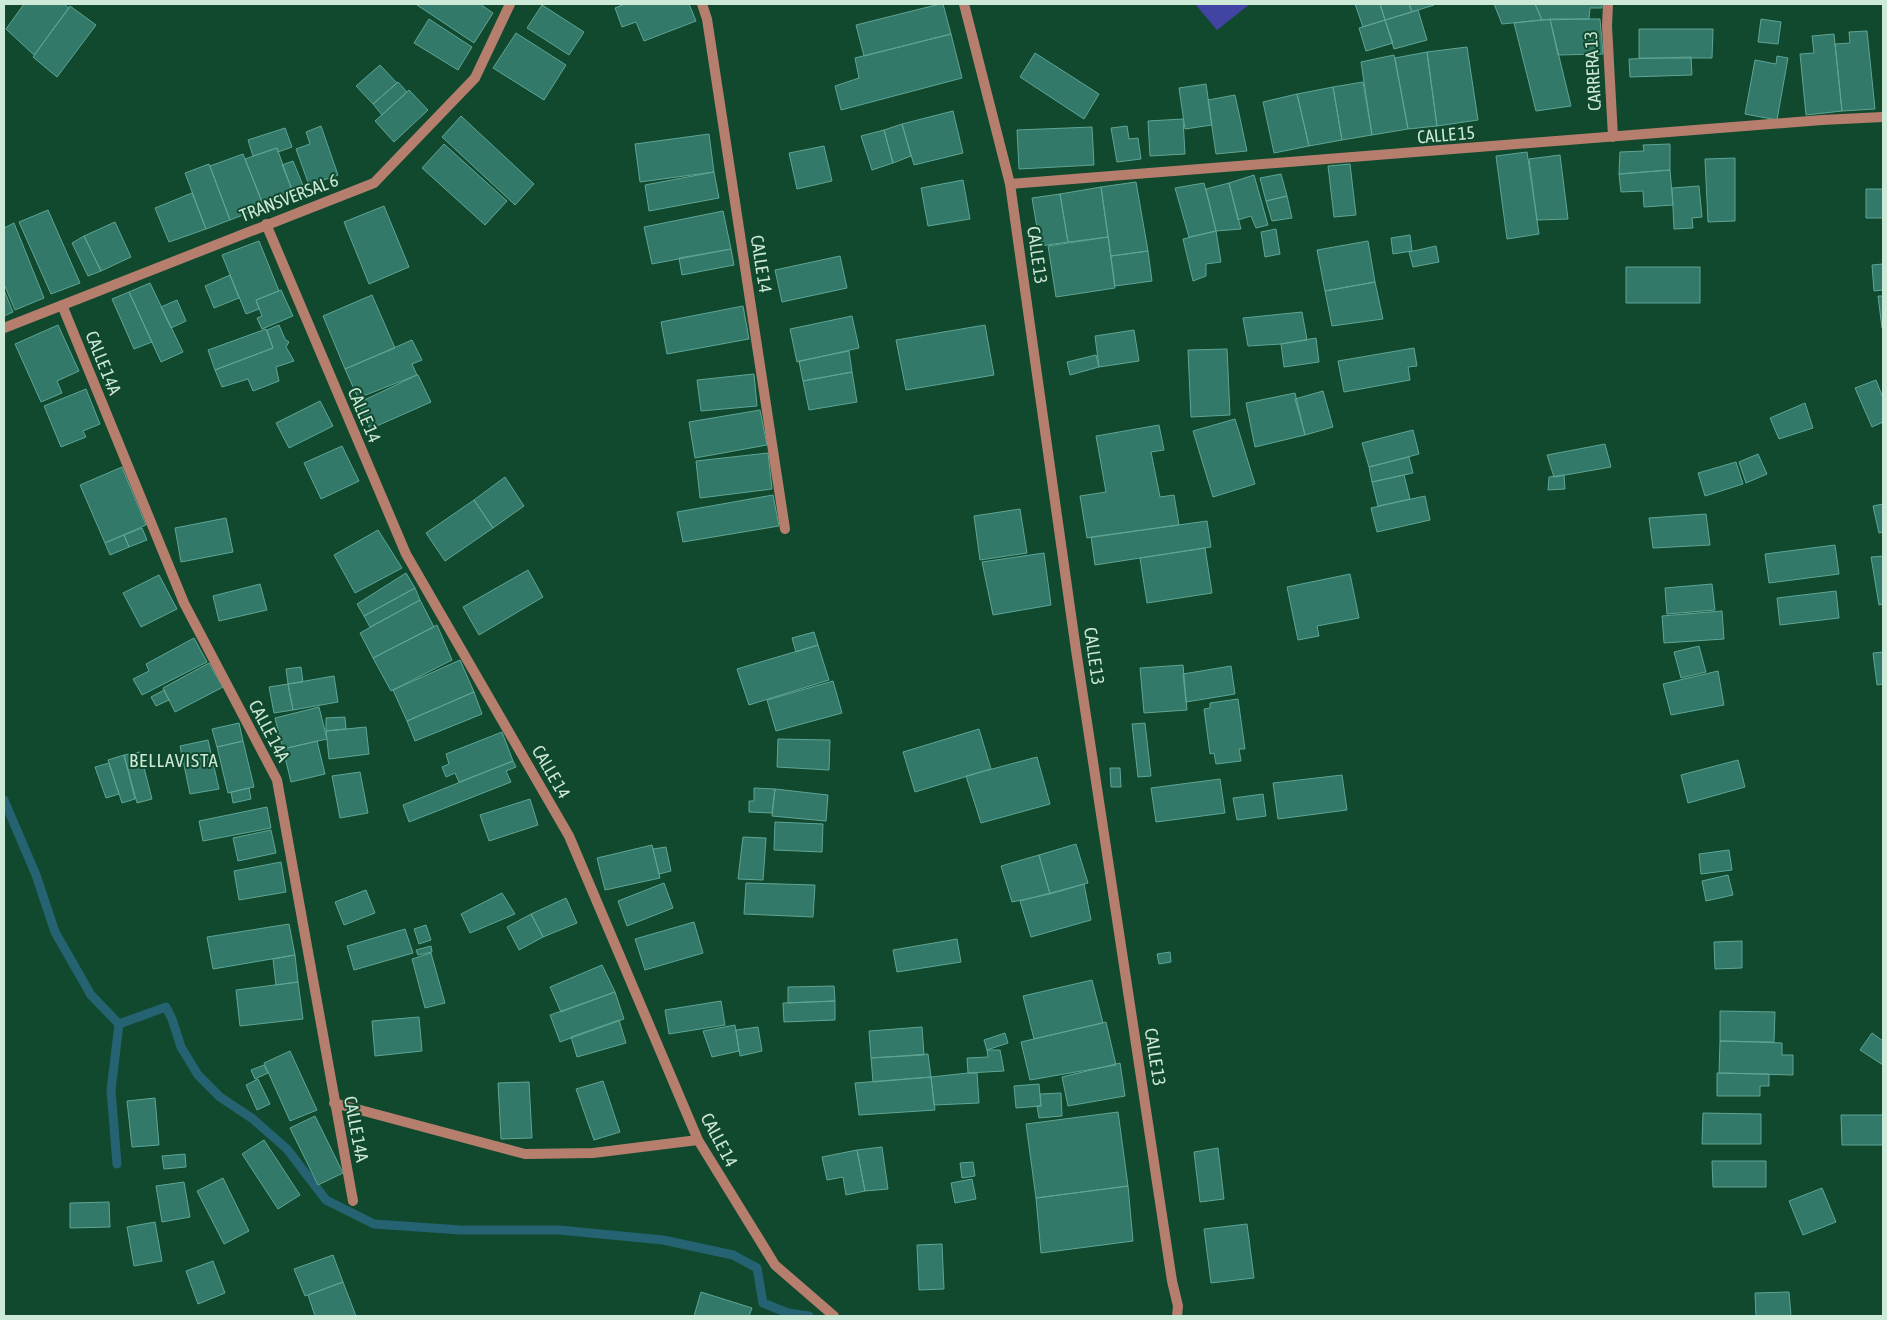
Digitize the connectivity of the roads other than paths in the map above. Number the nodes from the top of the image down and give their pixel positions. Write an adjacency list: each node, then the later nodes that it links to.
1 (510, 4): 8 (street, TRANSVERSAL 6)
2 (702, 4): 11 (street, CALLE 14)
3 (964, 4): 7 (street, CALLE 13)
4 (1608, 4): 6 (street, CARRERA 13)
5 (1883, 117): 6 (street, CALLE 15)
6 (1613, 137): 7 (street, CALLE 15)
7 (1010, 184): 16 (street, CALLE 13)
8 (266, 224): 9 (street, TRANSVERSAL 6); 13 (street, CALLE 14)
9 (62, 305): 10 (street, TRANSVERSAL 6); 12 (street, CALLE 14A)
10 (4, 328)
11 (785, 529)
12 (334, 1103): 13 (street); 14 (street, CALLE 14A)
13 (698, 1140): 15 (street, CALLE 14)
14 (353, 1201)
15 (834, 1316)
16 (1177, 1316)

